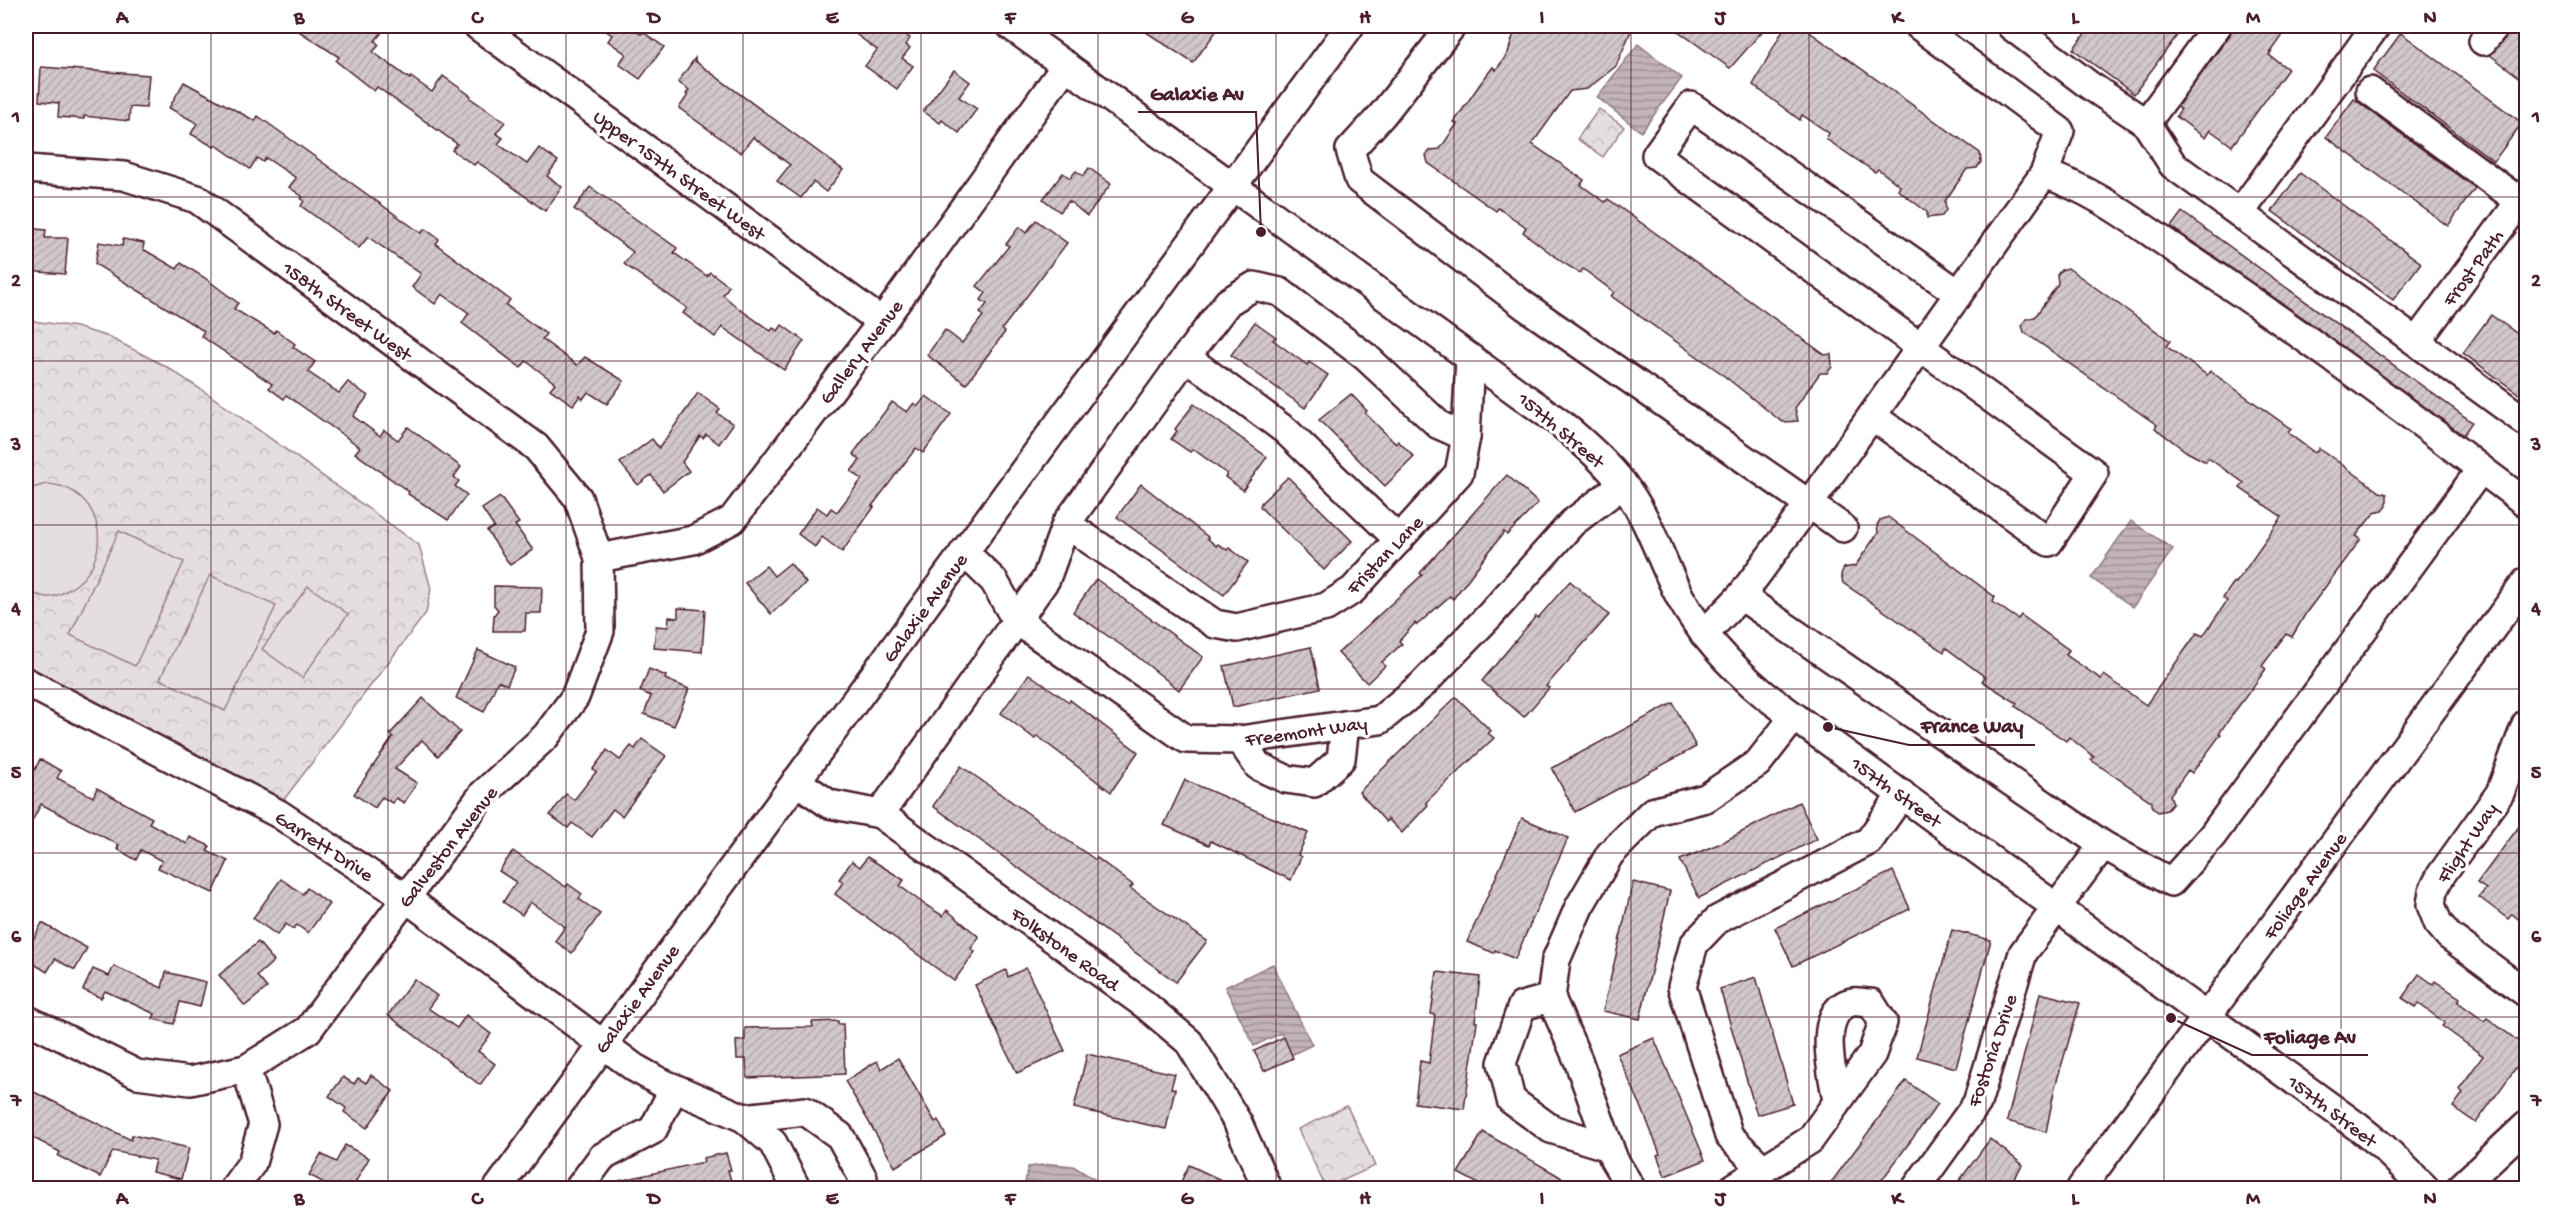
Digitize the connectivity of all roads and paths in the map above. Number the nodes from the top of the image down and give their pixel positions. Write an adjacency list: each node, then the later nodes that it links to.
1 (478, 26): 18 (street, Upper 157th Street West)
2 (1011, 26): 9 (street, 157th Street)
3 (1350, 26): 14 (street, Galaxie Avenue)
4 (1452, 26): 29 (street)
5 (1919, 26): 13 (street)
6 (2217, 26): 11 (street)
7 (2376, 26): 16 (street)
8 (2018, 28): 11 (street)
9 (1066, 66): 14 (street, 157th Street); 18 (street, Gallery Avenue)
10 (2370, 91): 15 (street)
11 (2146, 123): 16 (street)
12 (26, 169): 34 (street, 158th Street West)
13 (2044, 174): 17 (street); 26 (street)
14 (1232, 186): 22 (street, 157th Street); 33 (street, Galaxie Avenue)
15 (2524, 200): 19 (street, Frost Path)
16 (2240, 213): 19 (street)
17 (1958, 293): 20 (street); 20 (street)
18 (882, 322): 34 (street, Gallery Avenue)
19 (2417, 341): 24 (street)
20 (1921, 346): 23 (street); 23 (street)
21 (1186, 357): 25 (street); 30 (street); 32 (street)
22 (1470, 357): 25 (street, Fristan Lane); 27 (street, 157th Street)
23 (1872, 416): 29 (street)
24 (2526, 422)
25 (1466, 437): 32 (street, Fristan Lane)
26 (2481, 470): 28 (street); 47 (street)
27 (1623, 484): 38 (street, 157th Street); 42 (street, Freemont Way)
28 (2526, 503)
29 (1809, 504): 31 (street); 36 (street)
30 (1066, 524): 32 (street, Fristan Lane); 37 (street)
31 (1843, 528)
32 (1399, 540)
33 (964, 552): 37 (street, Freemont Way); 44 (street, Galaxie Avenue)
34 (599, 558): 48 (street, Galveston Avenue)
35 (2526, 582): 52 (street, Foliage Avenue)
36 (1741, 596): 38 (street); 47 (street)
37 (1016, 620): 43 (street, Freemont Way); 46 (street)
38 (1704, 634): 40 (street, 157th Street)
39 (26, 682): 48 (street, Garrett Drive)
40 (1794, 717): 45 (street, 157th Street); 51 (street)
41 (2526, 724): 50 (street, Flight Way)
42 (1345, 725): 43 (street, Freemont Way); 43 (street)
43 (1240, 740)
44 (796, 781): 46 (street, Folkstone Road); 54 (street, Galaxie Avenue)
45 (1902, 794): 49 (street, 157th Street); 61 (street)
46 (880, 814): 67 (street, Folkstone Road)
47 (2103, 845): 49 (street, Fostoria Drive)
48 (406, 898): 54 (street, Garrett Drive); 55 (street, Galveston Avenue)
49 (2058, 907): 52 (street, 157th Street); 70 (street, Fostoria Drive)
50 (2526, 993)
51 (1551, 998): 60 (street); 60 (street)
52 (2207, 1017): 71 (street, Foliage Avenue); 72 (street, 157th Street)
53 (26, 1019): 55 (street)
54 (602, 1044): 56 (street); 63 (street, Galaxie Avenue)
55 (246, 1069): 62 (street)
56 (674, 1088): 58 (street); 64 (street)
57 (1837, 1101): 61 (street)
58 (744, 1118): 65 (street); 66 (street)
59 (2526, 1126): 73 (street)
60 (1609, 1147): 68 (street)
61 (1763, 1169): 69 (street)
62 (234, 1188)
63 (498, 1188)
64 (579, 1188)
65 (796, 1188)
66 (861, 1188)
67 (1267, 1188)
68 (1631, 1188)
69 (1733, 1188)
70 (1916, 1188)
71 (2081, 1188)
72 (2425, 1188)
73 (2460, 1188)

